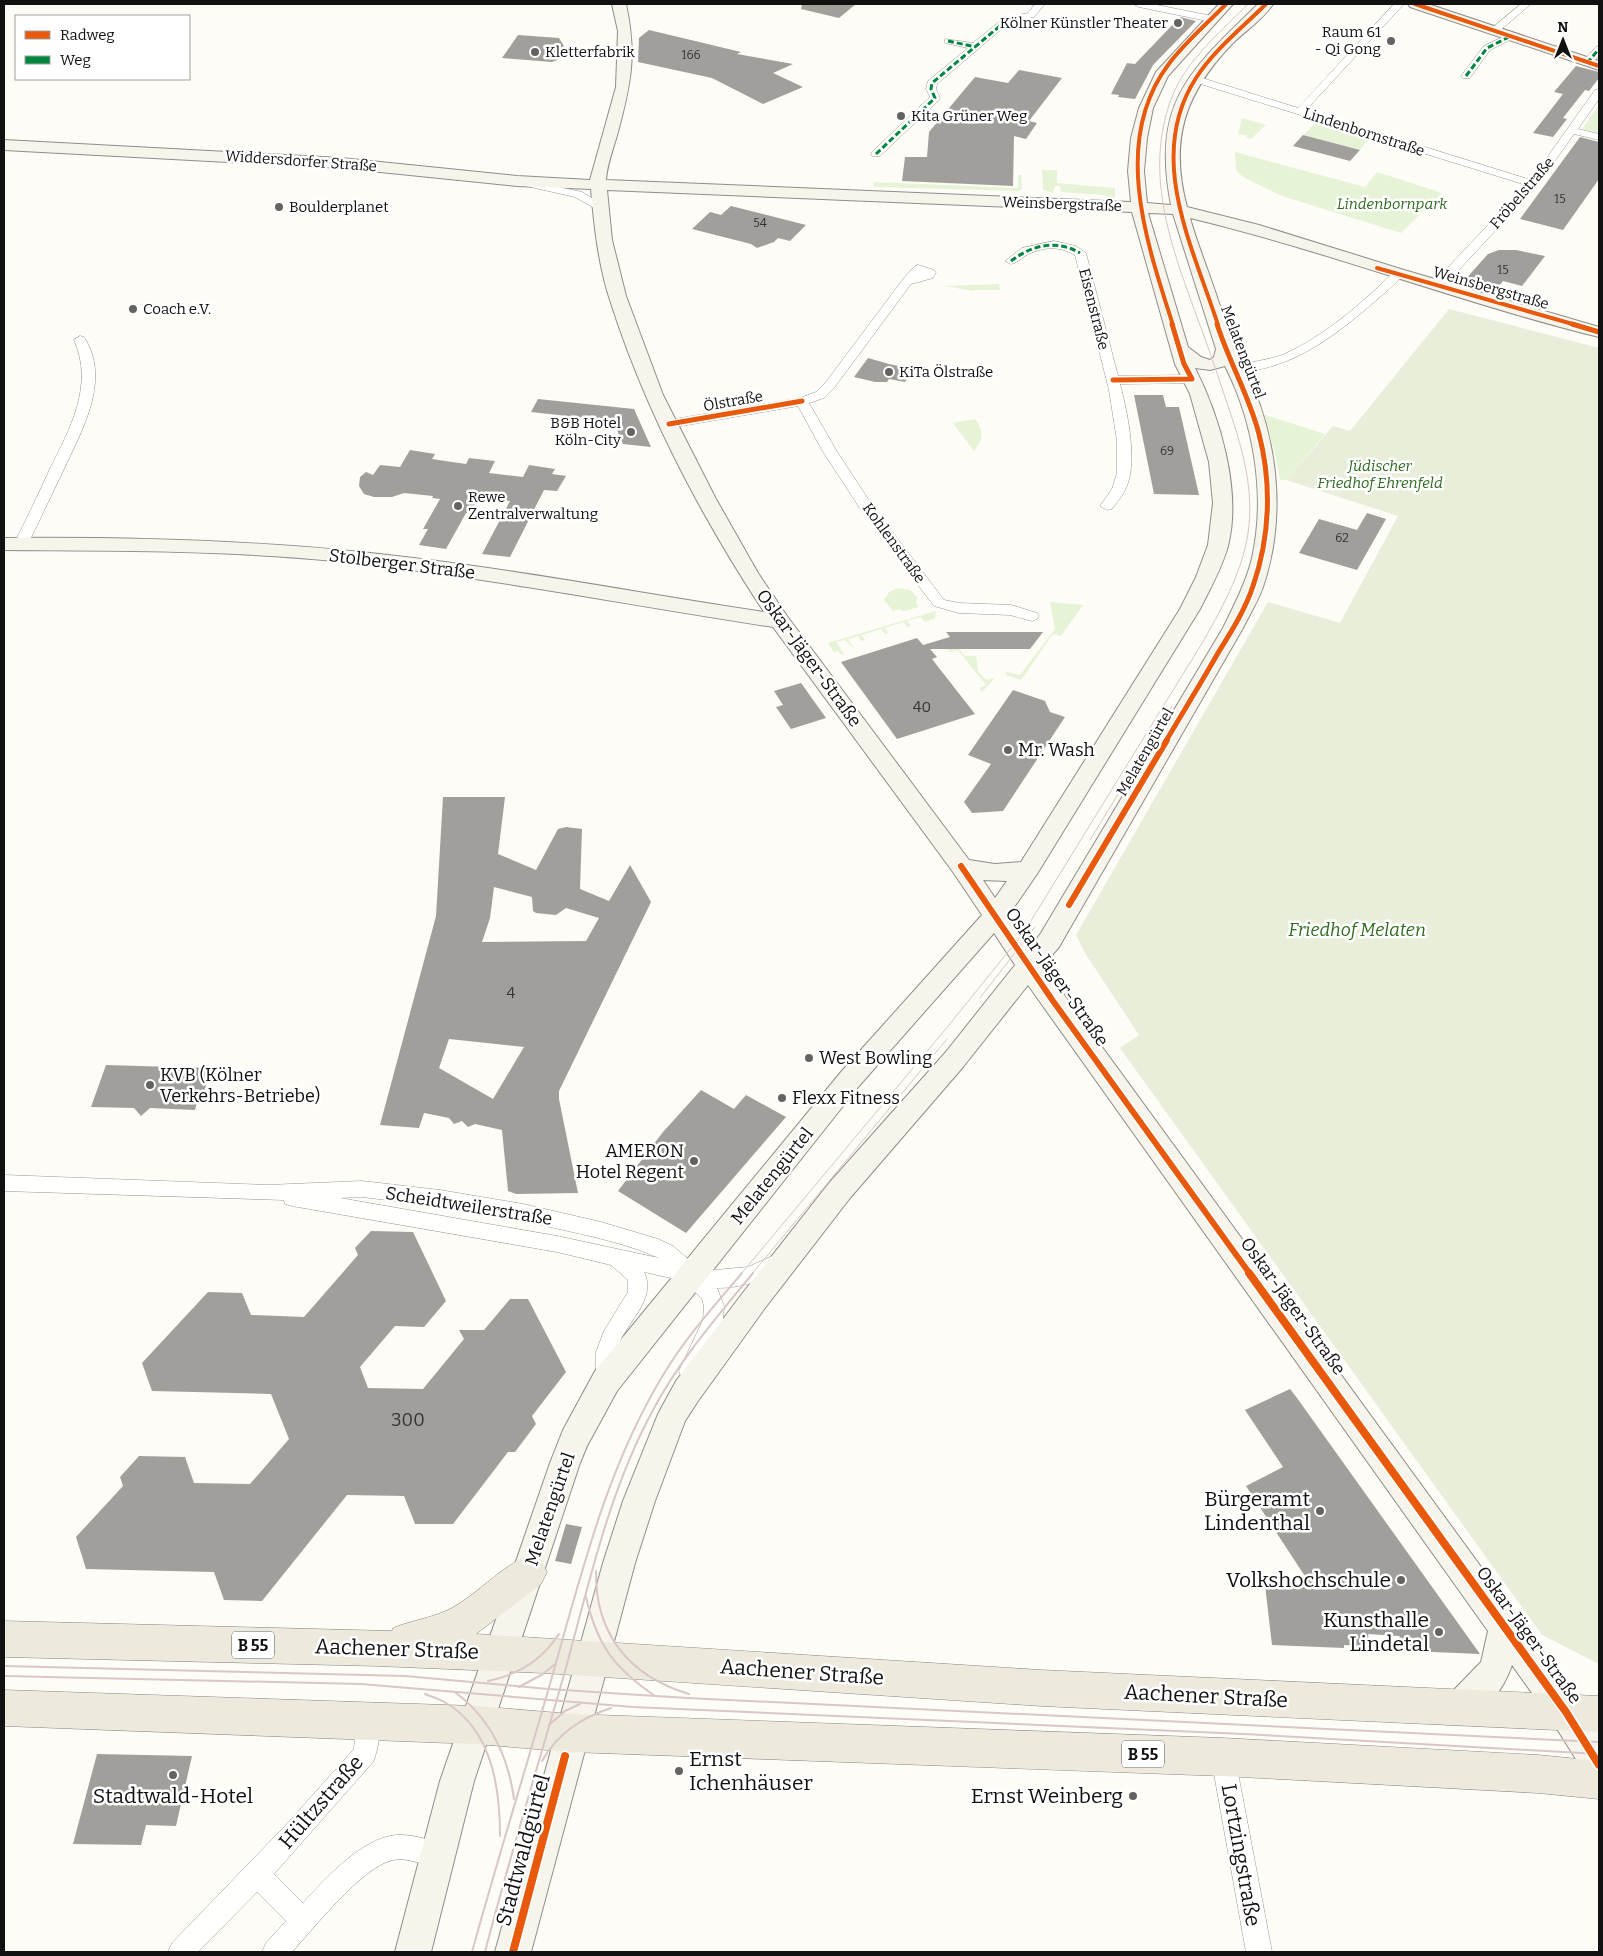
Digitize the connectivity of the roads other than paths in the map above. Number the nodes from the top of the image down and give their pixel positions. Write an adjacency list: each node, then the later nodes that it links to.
1 (619, 4): 27 (main road, Oskar-Jäger-Straße)
2 (1023, 4): 9 (street)
3 (1143, 4): 10 (street)
4 (1226, 4): 10 (main road, Melatengürtel)
5 (1266, 4): 18 (main road, Melatengürtel)
6 (1399, 4): 20 (street)
7 (1415, 4): 11 (main road)
8 (1526, 4): 11 (street)
9 (1038, 5): 14 (street)
10 (1212, 19): 29 (main road, Melatengürtel)
11 (1494, 31): 12 (main road)
12 (1509, 37): 16 (main road); 17 (street)
13 (948, 41): 14 (street)
14 (976, 48): 24 (street)
15 (1599, 49): 16 (street)
16 (1593, 65)
17 (1466, 76)
18 (1195, 79): 20 (street, Lindenbornstraße); 30 (main road, Melatengürtel)
19 (1599, 92): 21 (street, Fröbelstraße)
20 (1300, 111): 26 (street, Lindenbornstraße)
21 (1573, 131): 22 (street); 26 (street, Fröbelstraße)
22 (1599, 137)
23 (4, 146): 25 (main road, Widdersdorfer Straße)
24 (876, 154)
25 (517, 181): 27 (main road, Widdersdorfer Straße); 28 (street)
26 (1533, 184): 34 (street, Fröbelstraße)
27 (598, 185): 28 (main road, Oskar-Jäger-Straße); 29 (main road, Weinsbergstraße)
28 (600, 207): 44 (main road, Oskar-Jäger-Straße)
29 (1139, 207): 30 (main road, Weinsbergstraße); 37 (main road, Melatengürtel)
30 (1179, 210): 32 (main road, Weinsbergstraße); 38 (main road, Melatengürtel)
31 (1011, 261): 41 (street, Eisenstraße)
32 (1398, 274): 34 (main road, Weinsbergstraße); 39 (street)
33 (908, 280): 43 (street, Ölstraße)
34 (1437, 286): 35 (main road, Weinsbergstraße)
35 (1599, 332)
36 (80, 340): 46 (street, Stolberger Straße)
37 (1180, 349): 38 (main road, Melatengürtel); 40 (main road, Melatengürtel)
38 (1225, 349): 39 (main road, Melatengürtel)
39 (1236, 368): 42 (main road, Melatengürtel)
40 (1192, 379): 41 (street); 42 (main road, Melatengürtel); 50 (main road, Melatengürtel)
41 (1113, 380): 45 (street, Eisenstraße)
42 (1245, 393): 52 (main road, Melatengürtel)
43 (802, 401): 44 (street, Ölstraße); 47 (street, Kohlenstraße)
44 (669, 424): 48 (main road, Oskar-Jäger-Straße)
45 (1107, 506)
46 (12, 544): 48 (main road, Stolberger Straße)
47 (1032, 616)
48 (780, 622): 49 (main road, Oskar-Jäger-Straße)
49 (961, 866): 50 (main road); 51 (main road, Oskar-Jäger-Straße)
50 (1029, 868): 51 (main road, Melatengürtel)
51 (996, 915): 52 (main road, Oskar-Jäger-Straße); 55 (main road, Melatengürtel)
52 (1030, 966): 57 (main road, Melatengürtel); 63 (main road, Oskar-Jäger-Straße)
53 (4, 1184): 54 (street, Scheidtweilerstraße)
54 (268, 1193): 56 (street, Scheidtweilerstraße); 58 (street, Scheidtweilerstraße)
55 (715, 1248): 56 (street, Scheidtweilerstraße); 59 (main road, Melatengürtel)
56 (666, 1252): 59 (street, Scheidtweilerstraße)
57 (788, 1257): 59 (street, Scheidtweilerstraße); 61 (main road, Melatengürtel)
58 (616, 1259): 59 (street, Scheidtweilerstraße); 60 (street, Scheidtweilerstraße)
59 (691, 1275): 60 (main road, Melatengürtel); 61 (street, Scheidtweilerstraße)
60 (606, 1381): 62 (main road, Melatengürtel)
61 (687, 1391): 67 (main road, Melatengürtel)
62 (529, 1572): 65 (main road); 66 (main road, Melatengürtel)
63 (1505, 1627): 68 (main road, Oskar-Jäger-Straße); 70 (main road, Oskar-Jäger-Straße)
64 (4, 1639): 65 (main road, Aachener Straße / B 55)
65 (377, 1648): 66 (main road, Aachener Straße / B 55)
66 (502, 1654): 67 (main road, Aachener Straße / B 55); 72 (main road)
67 (591, 1659): 68 (main road, Aachener Straße / B 55); 73 (main road, Stadtwaldgürtel)
68 (1461, 1707): 70 (main road, Aachener Straße / B 55)
69 (4, 1708): 71 (main road, B 55)
70 (1583, 1713): 75 (main road, Oskar-Jäger-Straße)
71 (368, 1721): 72 (main road, B 55); 78 (street, Hültzstraße)
72 (476, 1725): 73 (main road, B 55); 77 (main road)
73 (572, 1732): 74 (main road, B 55); 83 (main road, Stadtwaldgürtel)
74 (1223, 1757): 76 (main road, B 55); 84 (street, Lortzingstraße)
75 (1599, 1765)
76 (1599, 1780)
77 (437, 1855): 79 (street); 82 (main road)
78 (257, 1874): 79 (street); 80 (street, Hültzstraße)
79 (304, 1922): 81 (street)
80 (181, 1952)
81 (275, 1952)
82 (413, 1952)
83 (513, 1952)
84 (1259, 1952)

